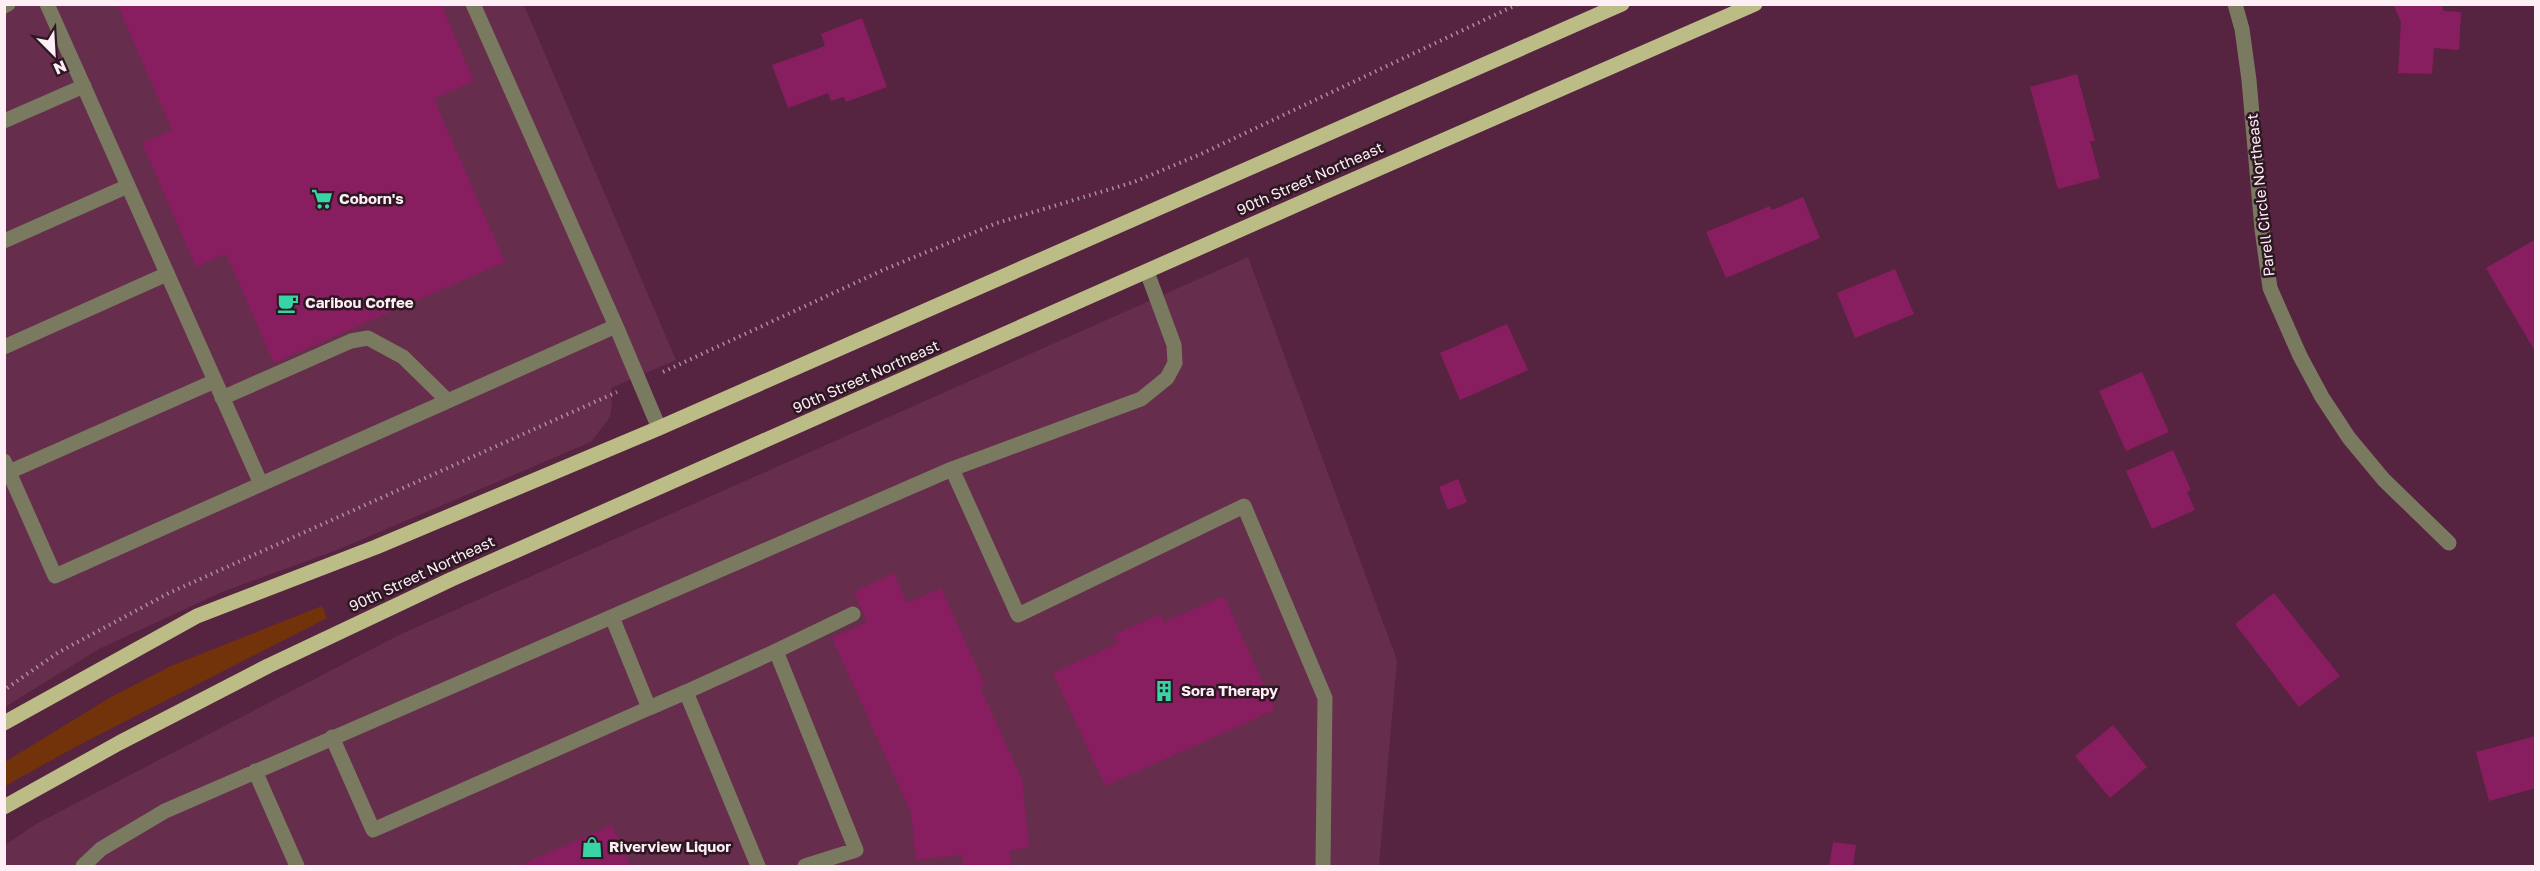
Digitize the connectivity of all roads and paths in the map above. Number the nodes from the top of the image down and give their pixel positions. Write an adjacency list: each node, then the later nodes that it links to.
1 (47, 4): 7 (street)
2 (473, 4): 13 (street)
3 (1518, 4): 15 (path)
4 (1622, 4): 20 (main road)
5 (1755, 4): 11 (main road, 90th Street Northeast)
6 (2235, 4): 24 (street, Parell Circle Northeast)
7 (84, 86): 8 (street); 9 (street)
8 (4, 121)
9 (128, 186): 10 (street); 12 (street)
10 (4, 241)
11 (1147, 272): 22 (street); 34 (main road, 90th Street Northeast)
12 (167, 274): 14 (street); 16 (street)
13 (616, 326): 19 (street); 20 (street)
14 (4, 346)
15 (686, 361)
16 (215, 381): 18 (street); 21 (street)
17 (614, 394): 28 (path)
18 (222, 398): 19 (street); 23 (street)
19 (448, 401): 23 (street)
20 (660, 428): 31 (main road)
21 (7, 467): 23 (street)
22 (951, 469): 26 (street); 39 (street)
23 (261, 484)
24 (2449, 543)
25 (853, 614): 27 (street)
26 (612, 616): 30 (street); 32 (street)
27 (776, 651): 29 (street); 38 (street)
28 (4, 690)
29 (686, 692): 30 (street); 37 (street)
30 (649, 708): 32 (street)
31 (4, 723)
32 (332, 737): 33 (street)
33 (255, 771): 35 (street); 36 (street)
34 (4, 807)
35 (83, 867)
36 (297, 867)
37 (759, 867)
38 (805, 867)
39 (1323, 867)

